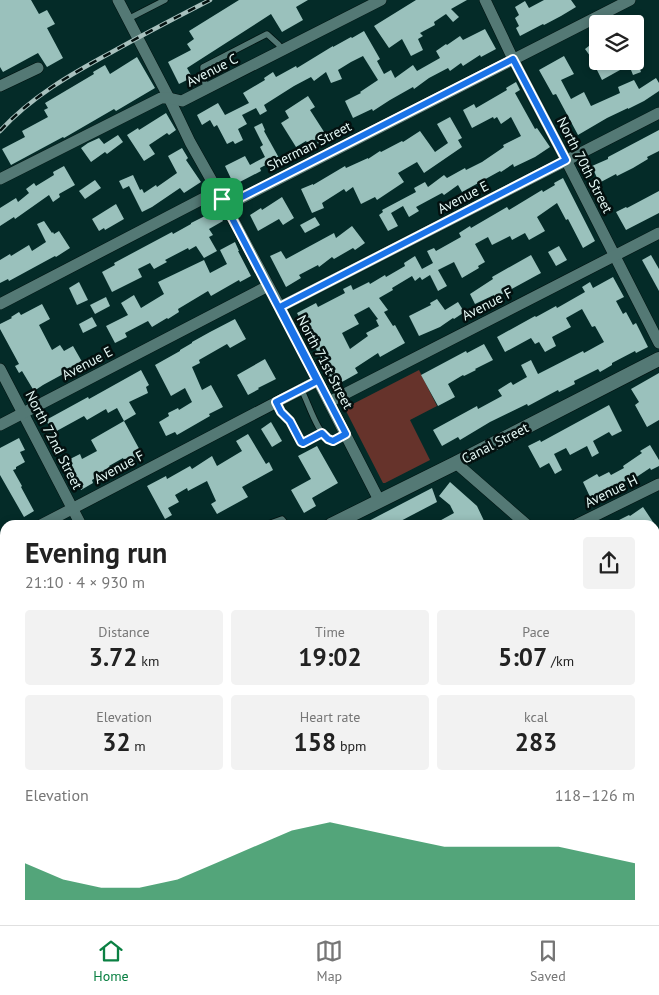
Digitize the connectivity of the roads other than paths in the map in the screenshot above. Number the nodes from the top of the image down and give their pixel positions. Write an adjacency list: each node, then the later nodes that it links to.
1 (118, 0): 6 (street, North 71st Street)
2 (165, 0): 6 (lane)
3 (382, 0): 7 (street, Avenue C)
4 (484, 0): 8 (street, North 70th Street)
5 (630, 0): 8 (street, Sherman Street)
6 (128, 18): 12 (street, North 71st Street)
7 (283, 50): 11 (street, Avenue C); 11 (lane)
8 (513, 59): 14 (street, North 70th Street); 16 (street, Sherman Street)
9 (38, 68): 10 (street)
10 (0, 86)
11 (207, 89): 12 (street, Avenue C)
12 (169, 98): 15 (street, Avenue C); 16 (street, North 71st Street)
13 (659, 113): 14 (street, Avenue E)
14 (566, 160): 18 (street, North 70th Street); 21 (street, Avenue E)
15 (0, 179)
16 (222, 199): 19 (street, North 71st Street); 20 (street, Sherman Street)
17 (659, 233): 18 (street, Avenue F)
18 (615, 256): 22 (street, North 70th Street); 28 (street, Avenue F)
19 (268, 286): 21 (street, North 71st Street); 29 (street, Avenue E)
20 (0, 304)
21 (280, 307): 25 (street, North 71st Street)
22 (659, 343)
23 (659, 359): 33 (street, Canal Street)
24 (0, 369): 29 (street, North 72nd Street)
25 (317, 381): 26 (street, Avenue F); 28 (street, North 71st Street)
26 (301, 389): 27 (street, Avenue F); 31 (lane)
27 (276, 402): 31 (lane); 36 (street, Avenue F)
28 (329, 402): 32 (street, North 71st Street)
29 (24, 413): 30 (street, Avenue E); 36 (street, North 72nd Street)
30 (0, 426)
31 (322, 433): 32 (lane)
32 (346, 434): 35 (street, North 71st Street)
33 (456, 463): 35 (street, Canal Street); 40 (street)
34 (659, 484): 41 (street, Avenue H)
35 (379, 500): 39 (street, Canal Street)
36 (72, 508): 37 (street, Avenue F); 38 (street, North 72nd Street)
37 (50, 520)
38 (78, 520)
39 (341, 520)
40 (521, 520)
41 (586, 520)

